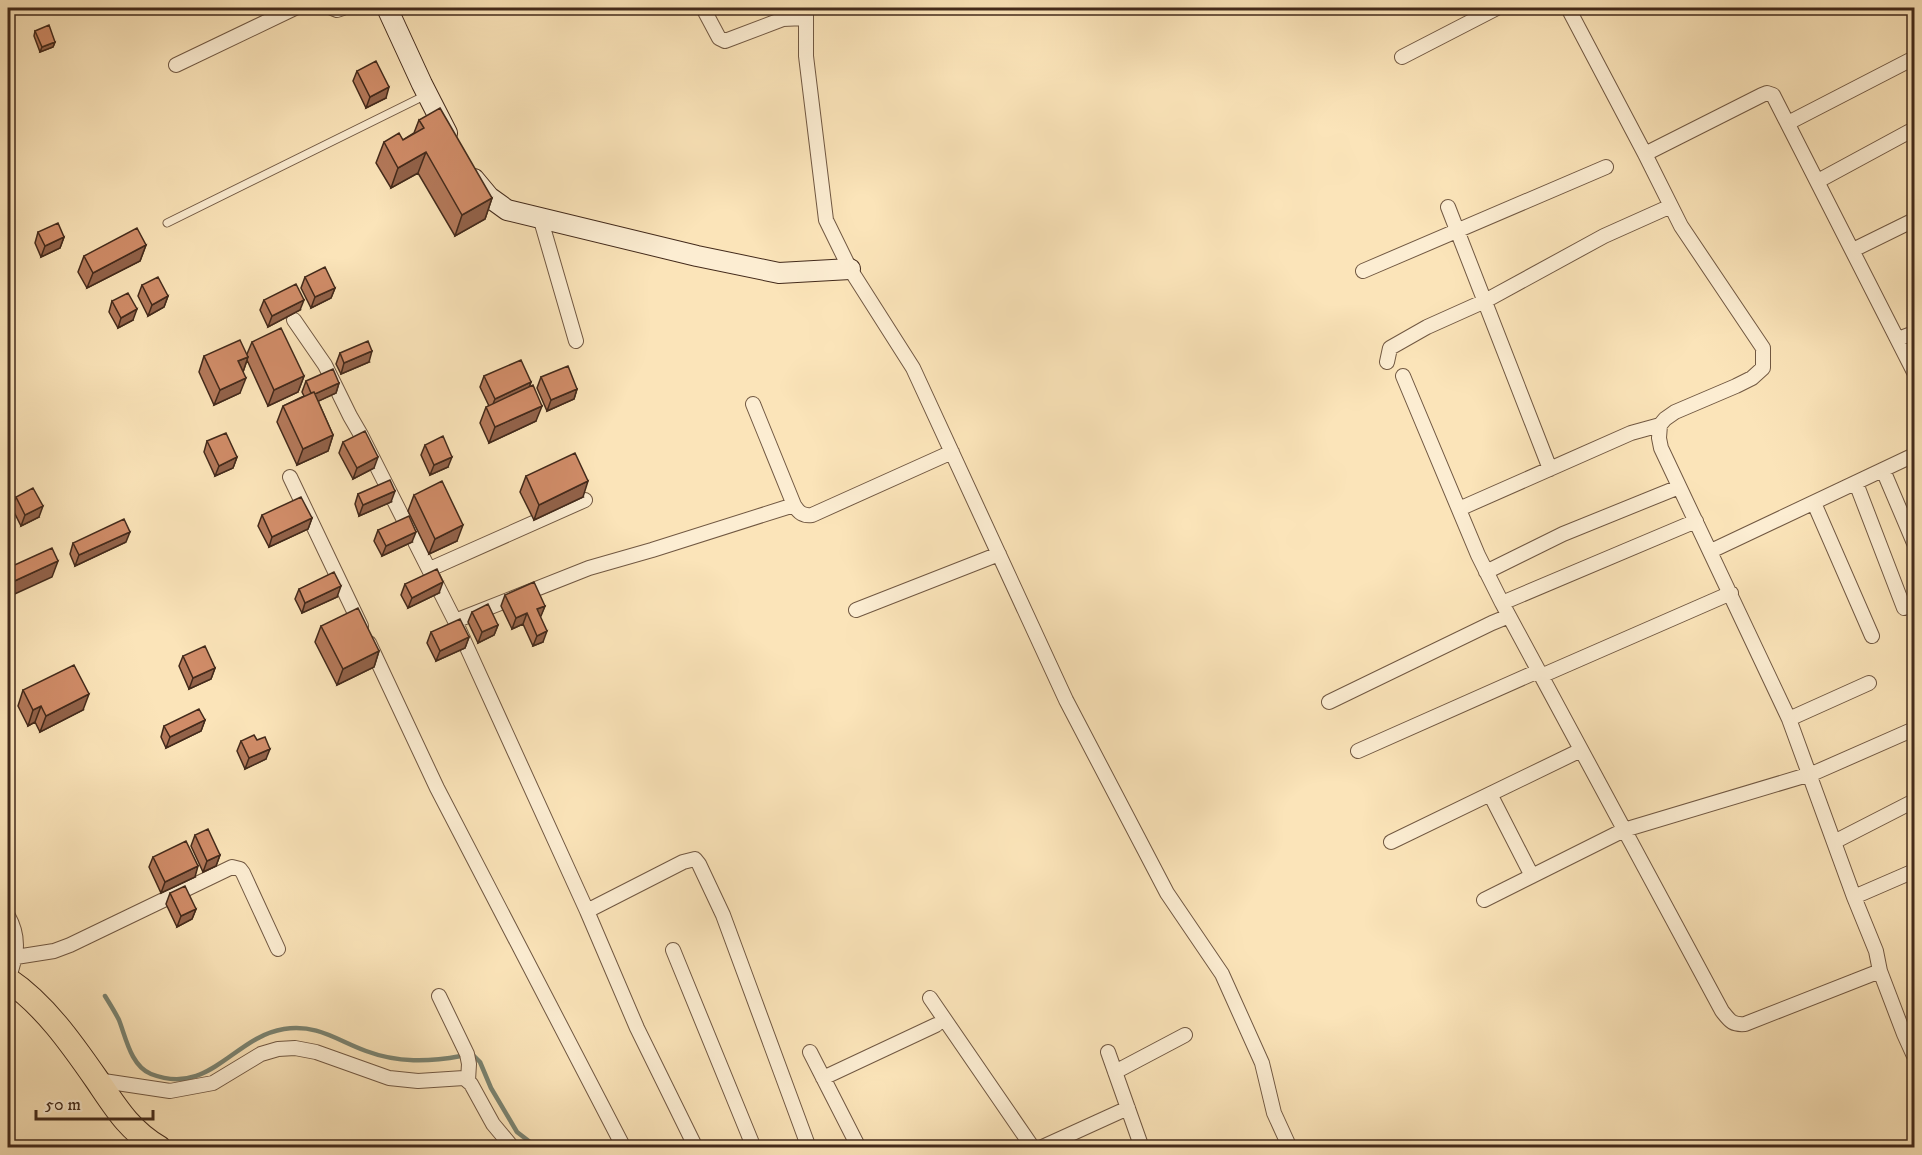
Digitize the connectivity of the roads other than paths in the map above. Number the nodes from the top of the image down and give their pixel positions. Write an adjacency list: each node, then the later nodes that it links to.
1 (295, 8): 11 (street)
2 (332, 8): 3 (street)
3 (343, 8)
4 (387, 8): 12 (street)
5 (703, 8): 8 (street)
6 (1497, 8): 9 (street)
7 (1568, 8): 15 (street)
8 (806, 13): 25 (street)
9 (1402, 57)
10 (1914, 58): 13 (street)
11 (176, 65)
12 (428, 94): 20 (street); 22 (lane)
13 (1788, 123): 15 (street); 17 (street)
14 (1914, 129): 17 (street)
15 (1645, 154): 18 (street)
16 (1606, 167): 23 (street)
17 (1818, 181): 24 (street)
18 (1671, 206): 27 (street); 36 (street)
19 (1448, 207): 23 (street)
20 (540, 217): 25 (street); 31 (street)
21 (1914, 220): 24 (street)
22 (167, 223)
23 (1457, 230): 26 (street); 27 (street)
24 (1852, 250): 30 (street)
25 (850, 269): 37 (street)
26 (1364, 271)
27 (1485, 301): 32 (street); 39 (street)
28 (294, 320): 52 (street)
29 (1914, 333): 30 (street)
30 (1898, 339): 33 (street)
31 (576, 341)
32 (1387, 362)
33 (1914, 372)
34 (1403, 376): 47 (street)
35 (753, 404): 46 (street)
36 (1660, 425): 39 (street); 43 (street)
37 (952, 452): 46 (street); 51 (street)
38 (1914, 455): 40 (street)
39 (1550, 469): 47 (street)
40 (1883, 470): 42 (street); 49 (street)
41 (290, 477): 100 (street)
42 (1856, 483): 45 (street); 56 (street)
43 (1679, 487): 48 (street); 53 (street)
44 (585, 500): 52 (street)
45 (1814, 503): 50 (street); 60 (street)
46 (794, 505): 59 (street)
47 (1458, 509): 53 (street)
48 (1696, 521): 50 (street); 55 (street)
49 (1914, 543)
50 (1711, 551): 54 (street)
51 (999, 554): 57 (street); 108 (street)
52 (430, 569): 59 (street)
53 (1486, 572): 55 (street)
54 (1731, 593): 61 (street); 64 (street)
55 (1502, 603): 58 (street)
56 (1904, 608)
57 (856, 610)
58 (1509, 616): 61 (street); 63 (street)
59 (455, 621): 78 (street)
60 (1872, 636)
61 (1541, 676): 66 (street); 67 (street)
62 (1869, 683): 64 (street)
63 (1329, 702)
64 (1789, 719): 68 (street)
65 (1914, 729): 68 (street)
66 (1581, 750): 69 (street); 71 (street)
67 (1358, 751)
68 (1809, 774): 71 (street); 73 (street)
69 (1490, 794): 72 (street); 75 (street)
70 (1914, 801): 73 (street)
71 (1624, 830): 75 (street); 83 (street)
72 (1391, 842)
73 (1834, 842): 76 (street)
74 (1914, 871): 76 (street)
75 (1532, 876): 77 (street)
76 (1854, 897): 83 (street)
77 (1484, 900)
78 (587, 911): 101 (street); 103 (street)
79 (8, 916): 82 (street)
80 (278, 949): 82 (street)
81 (673, 950): 102 (street)
82 (16, 957): 84 (street)
83 (1880, 971): 91 (street)
84 (8, 980): 94 (highway)
85 (439, 996): 95 (street)
86 (930, 998): 105 (street)
87 (936, 1025): 93 (street)
88 (1185, 1035): 92 (street)
89 (810, 1052): 93 (street)
90 (1108, 1052): 92 (street)
91 (1914, 1056)
92 (1115, 1072): 96 (street)
93 (824, 1078): 97 (street)
94 (96, 1080): 95 (street); 98 (highway)
95 (468, 1080): 99 (street)
96 (1128, 1108): 106 (street); 107 (street)
97 (858, 1145): 104 (street)
98 (159, 1148)
99 (513, 1148)
100 (624, 1148)
101 (696, 1148)
102 (754, 1148)
103 (809, 1148)
104 (842, 1148)
105 (1033, 1148)
106 (1040, 1148)
107 (1142, 1148)
108 (1290, 1148)

